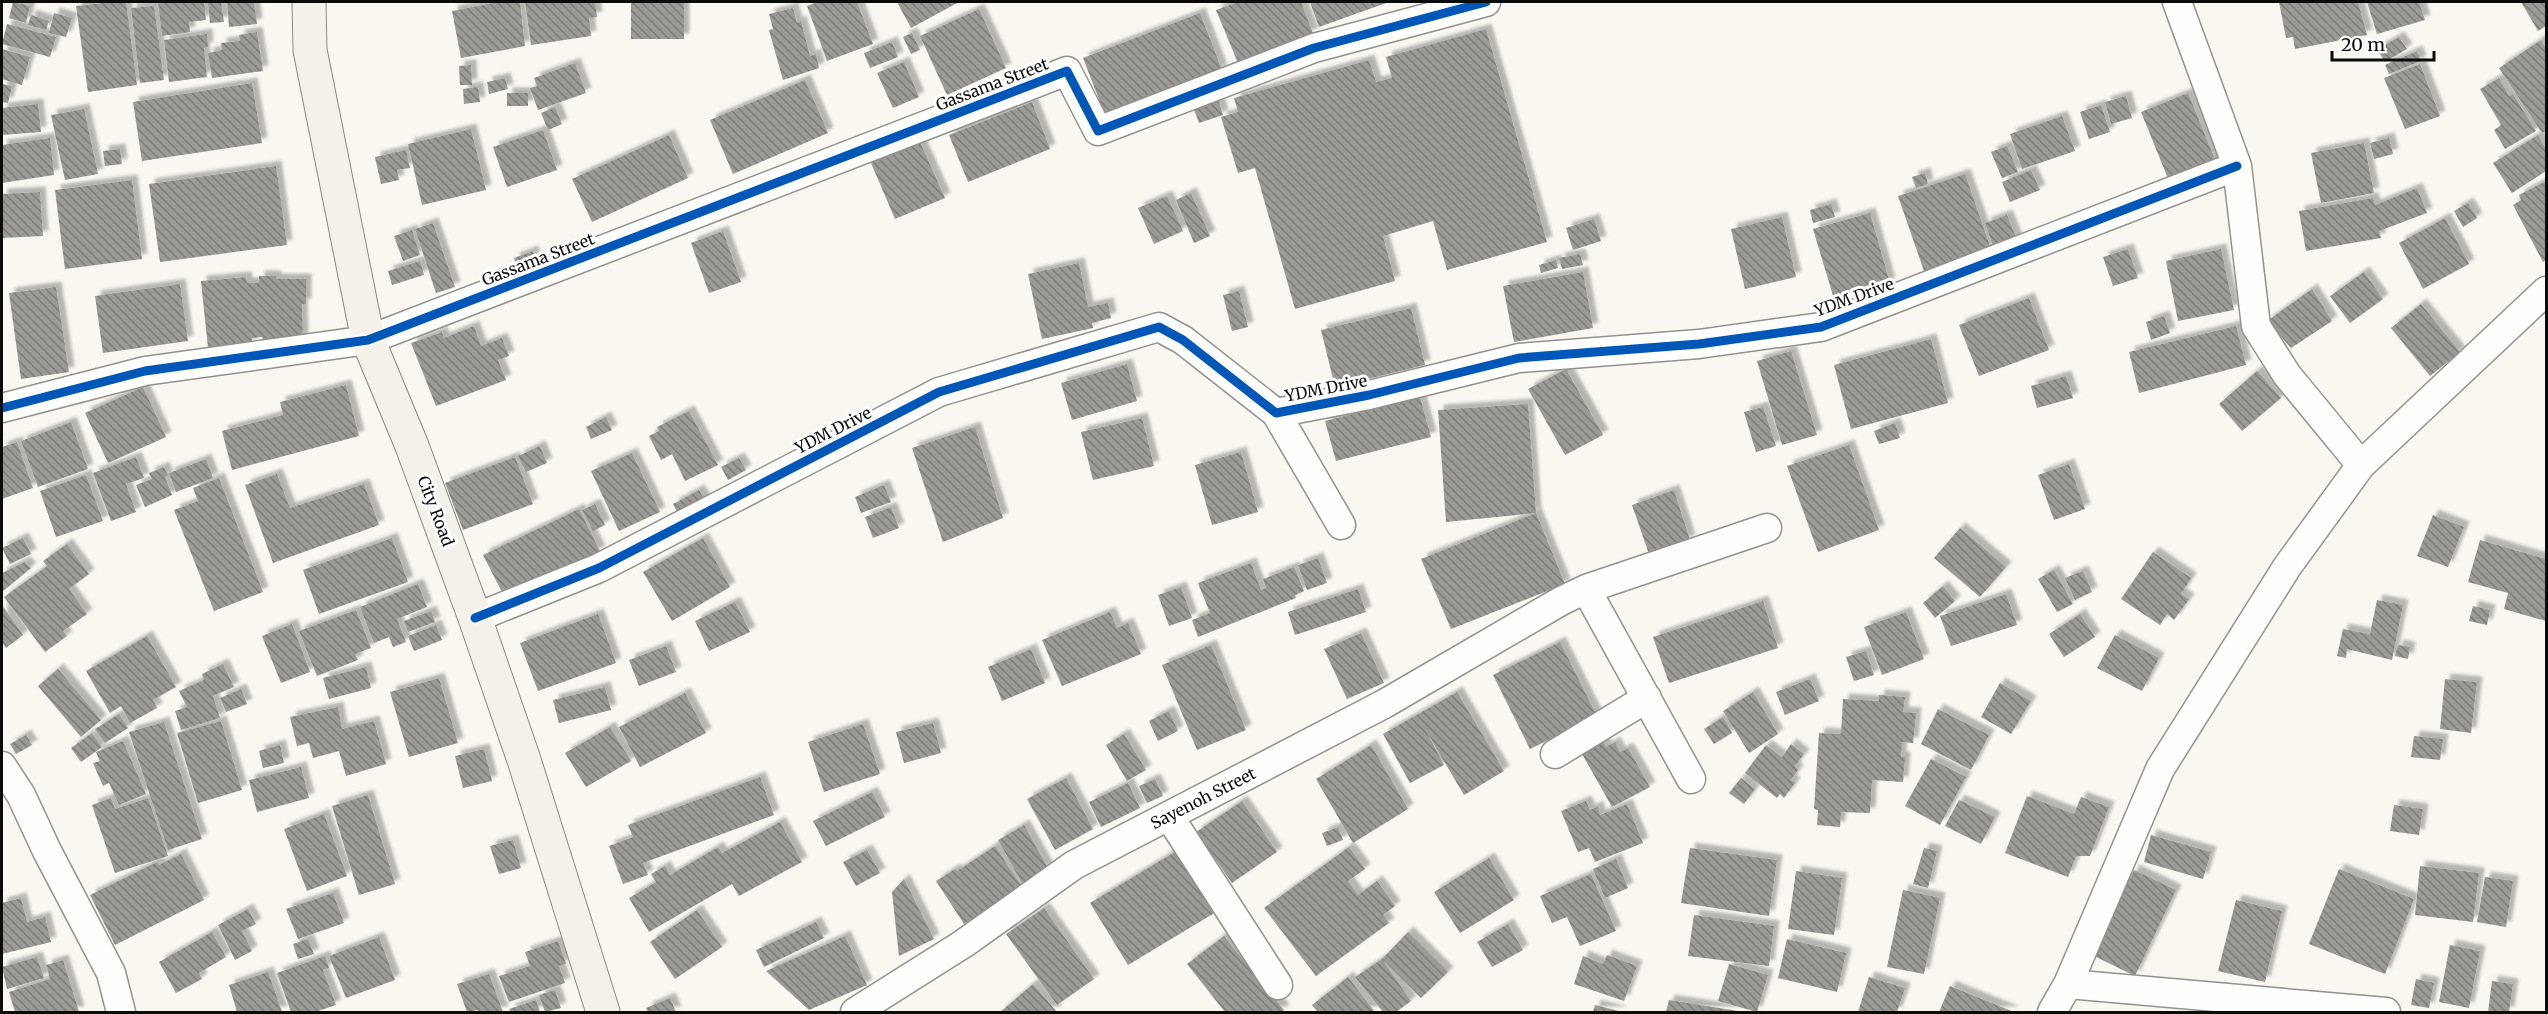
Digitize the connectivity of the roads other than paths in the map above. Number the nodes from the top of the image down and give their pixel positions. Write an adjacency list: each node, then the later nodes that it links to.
1 (309, 2): 6 (main road, City Road)
2 (1486, 2): 6 (street, Gassama Street)
3 (2177, 2): 4 (street)
4 (2237, 166): 8 (street, YDM Drive); 9 (street)
5 (2546, 292): 9 (street)
6 (368, 340): 7 (street, Gassama Street); 13 (main road, City Road)
7 (2, 408)
8 (1276, 413): 10 (street); 13 (street, YDM Drive)
9 (2361, 465): 19 (street)
10 (1341, 525)
11 (1767, 528): 12 (street, Sayenoh Street)
12 (1586, 589): 14 (street); 18 (street, Sayenoh Street)
13 (475, 618): 22 (main road, City Road)
14 (1647, 698): 15 (street); 17 (street)
15 (1555, 754)
16 (2, 766): 21 (street)
17 (1691, 779)
18 (1169, 816): 20 (street); 23 (street, Sayenoh Street)
19 (2068, 984): 24 (street); 25 (street)
20 (1278, 985)
21 (121, 1012)
22 (603, 1012)
23 (855, 1012)
24 (2052, 1012)
25 (2386, 1012)

